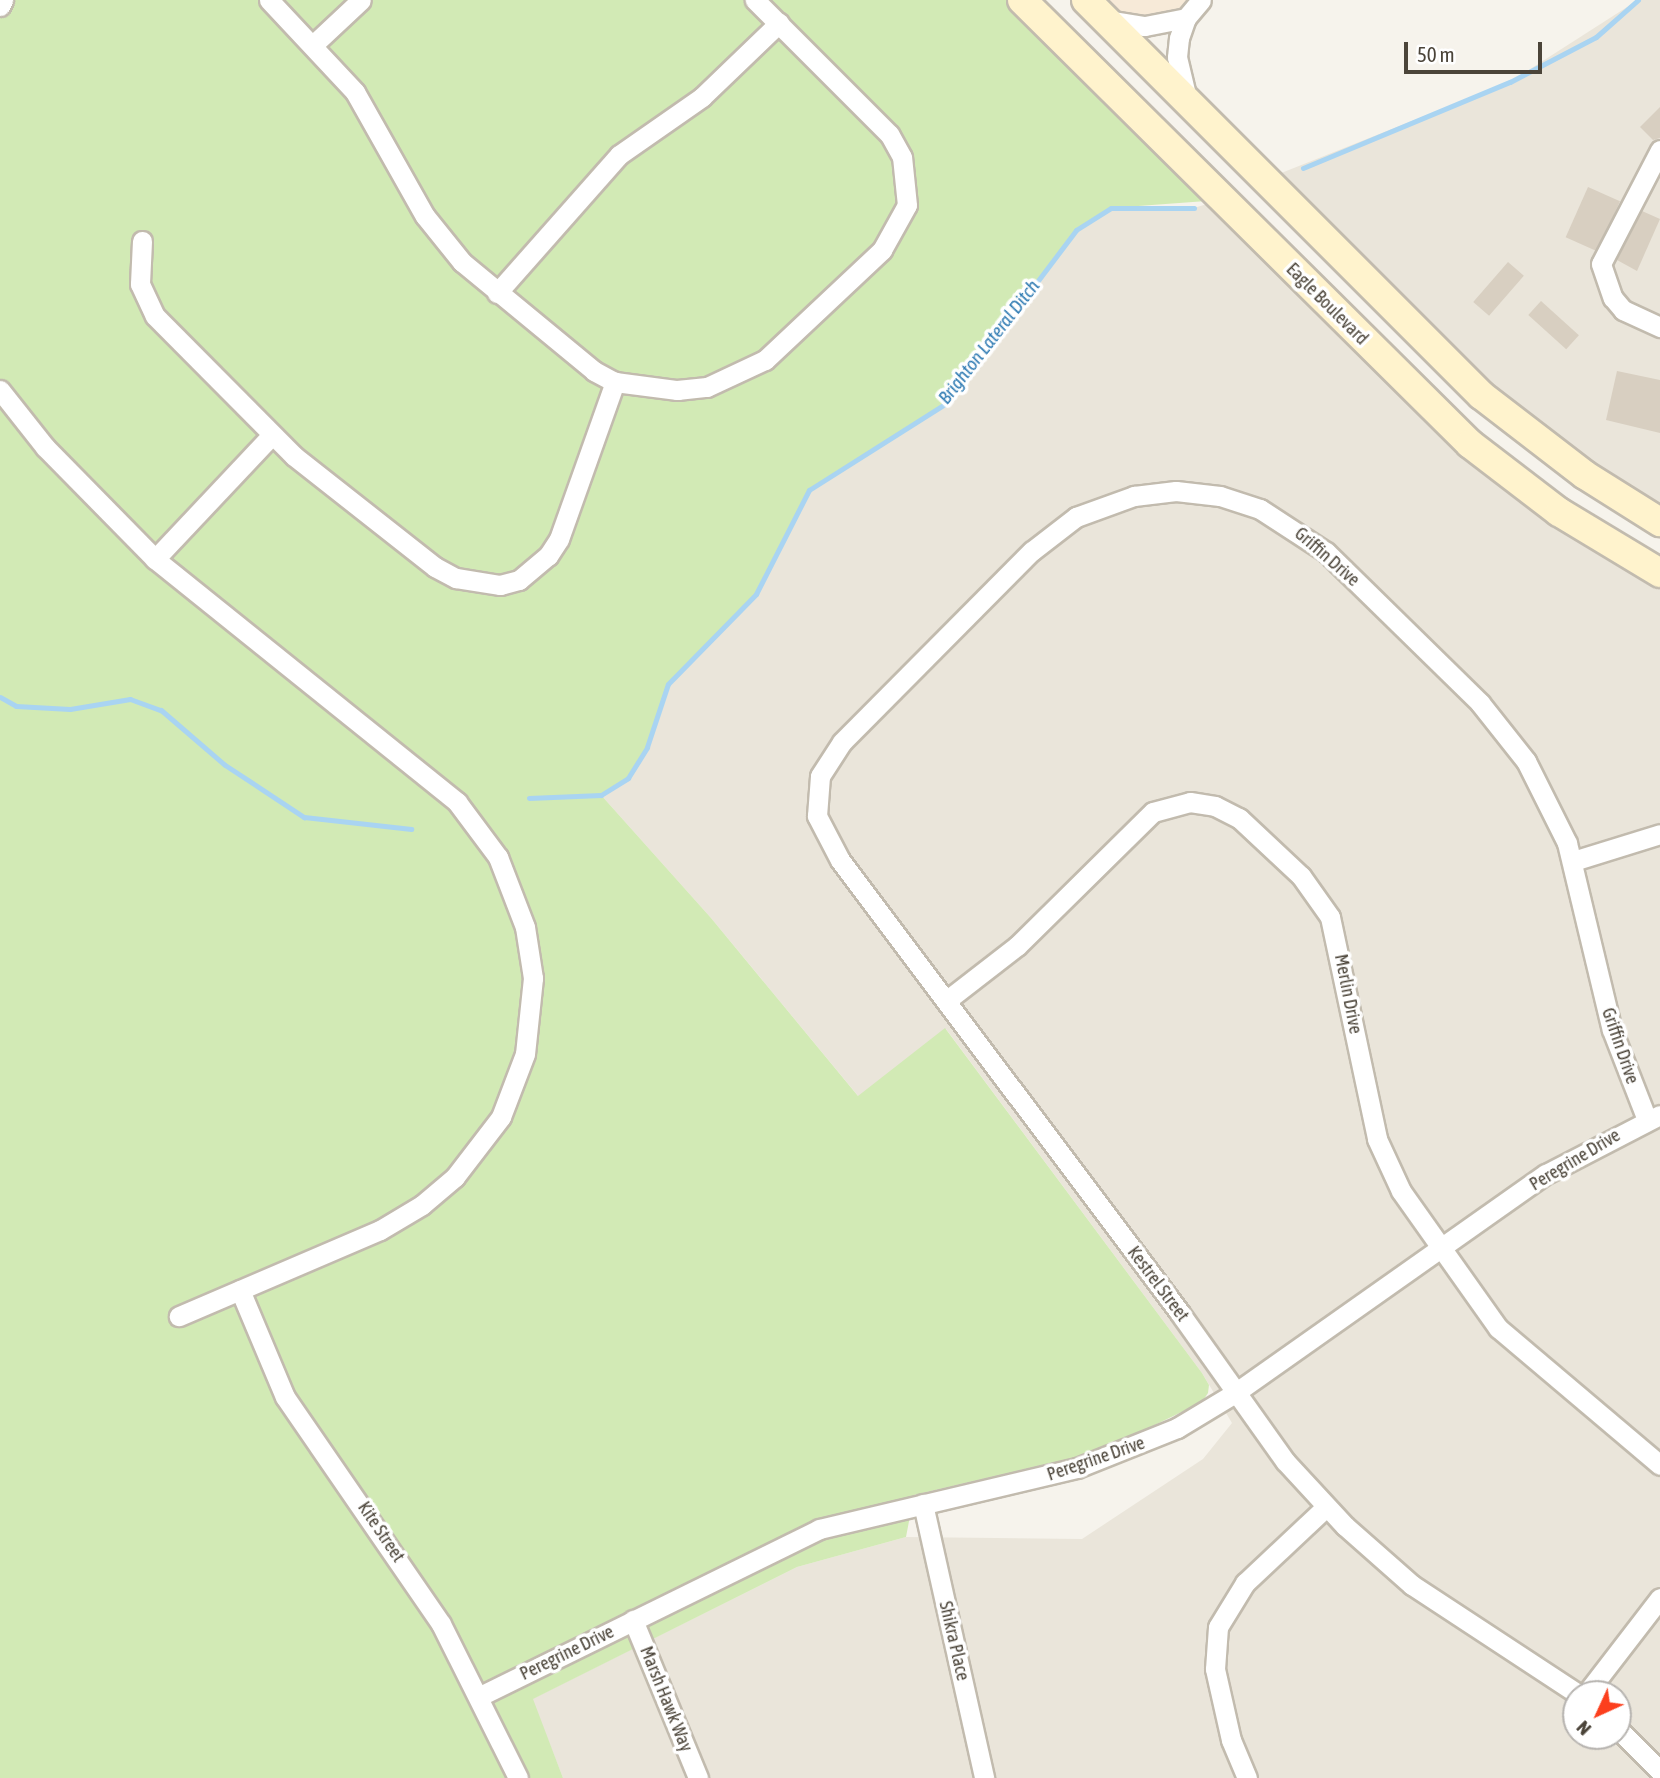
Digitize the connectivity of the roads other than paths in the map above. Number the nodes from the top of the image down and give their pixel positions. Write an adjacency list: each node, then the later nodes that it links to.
1 (3, 0): 8 (street)
2 (269, 0): 12 (street)
3 (361, 0): 12 (street)
4 (755, 0): 11 (street)
5 (1022, 0): 23 (street, Eagle Boulevard)
6 (1086, 0): 10 (street)
7 (1201, 0): 9 (street)
8 (0, 6)
9 (1186, 18): 10 (street); 13 (street)
10 (1106, 20): 13 (street)
11 (779, 23): 16 (street); 18 (street)
12 (314, 44): 16 (street)
13 (1188, 103): 21 (street)
14 (1660, 150): 17 (street)
15 (142, 241): 20 (street)
16 (497, 293): 18 (street)
17 (1660, 327)
18 (615, 382): 20 (street)
19 (0, 390): 22 (street)
20 (272, 435): 22 (street)
21 (1660, 522)
22 (155, 559): 30 (street)
23 (1660, 573)
24 (815, 802): 26 (street, Griffin Drive); 27 (street, Kestrel Street)
25 (1660, 834): 26 (street)
26 (1573, 861): 28 (street, Griffin Drive)
27 (946, 1001): 29 (street, Merlin Drive); 32 (street, Kestrel Street)
28 (1653, 1117): 29 (street, Peregrine Drive)
29 (1441, 1249): 32 (street, Peregrine Drive); 33 (street, Merlin Drive)
30 (240, 1290): 31 (street); 40 (street, Kite Street)
31 (179, 1316)
32 (1235, 1393): 34 (street, Peregrine Drive); 35 (street, Kestrel Street)
33 (1660, 1465)
34 (923, 1504): 37 (street, Peregrine Drive); 45 (street, Shikra Place)
35 (1326, 1507): 39 (street, Kestrel Street); 46 (street)
36 (1660, 1598): 38 (street)
37 (633, 1620): 40 (street, Peregrine Drive); 44 (street, Marsh Hawk Way)
38 (1597, 1680)
39 (1562, 1684)
40 (481, 1696): 43 (street, Kite Street)
41 (1632, 1743): 42 (street)
42 (1660, 1771)
43 (518, 1778)
44 (698, 1778)
45 (984, 1778)
46 (1247, 1778)

